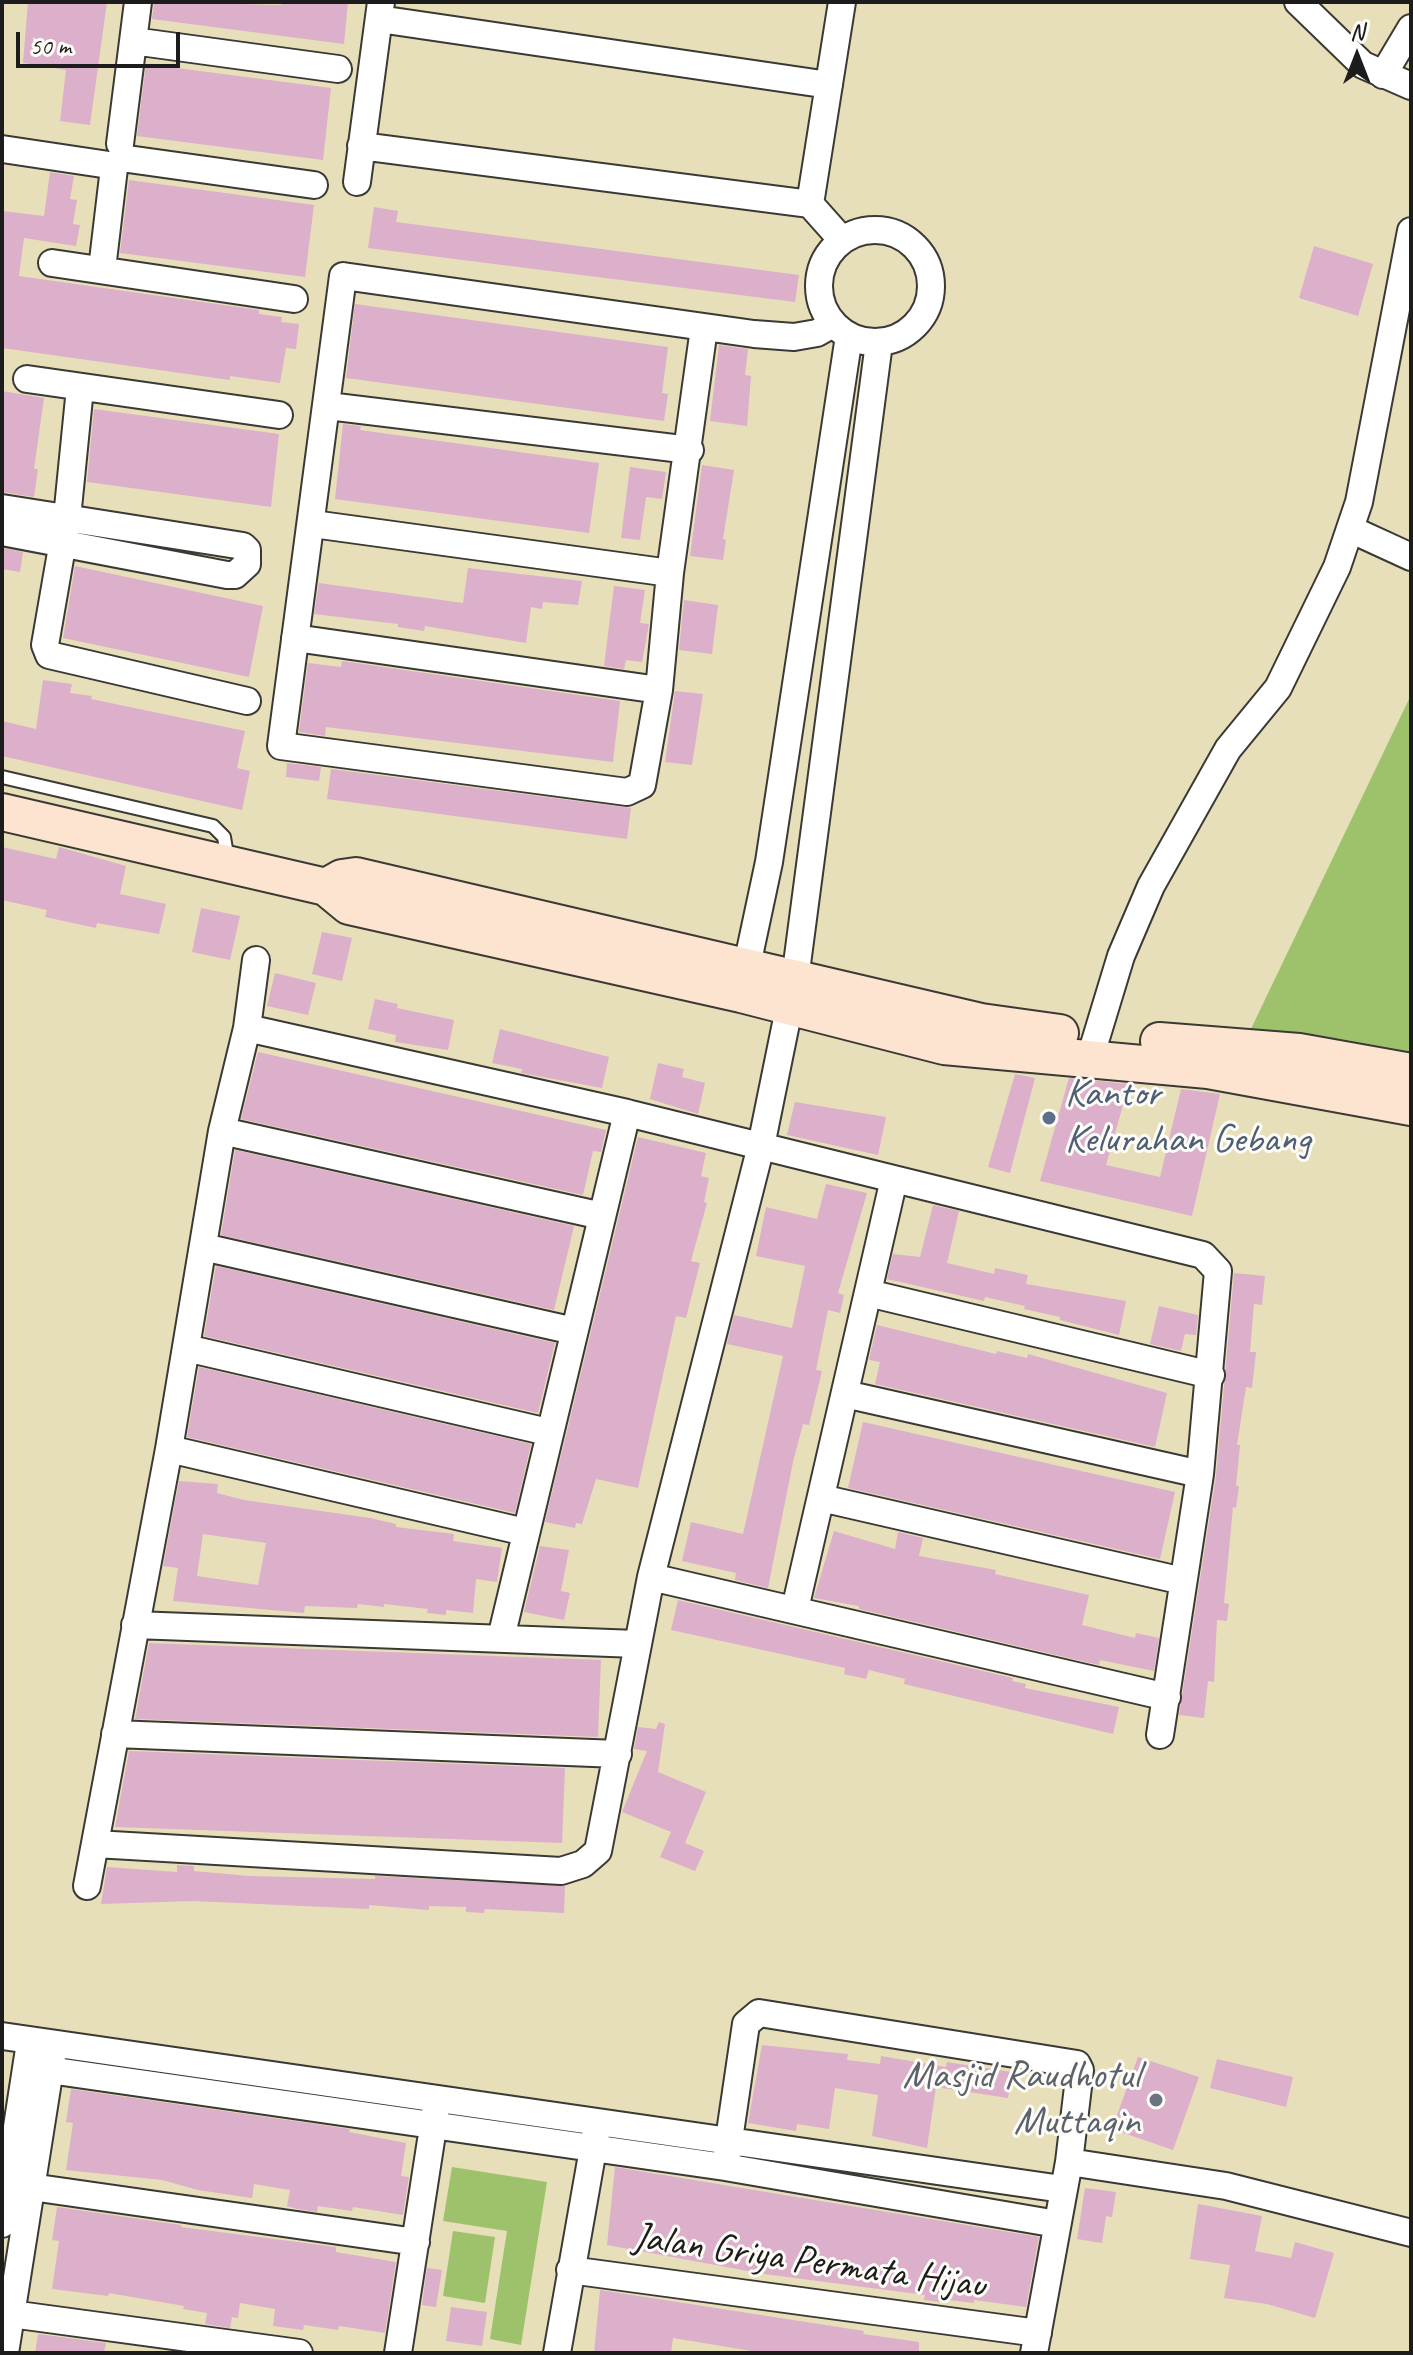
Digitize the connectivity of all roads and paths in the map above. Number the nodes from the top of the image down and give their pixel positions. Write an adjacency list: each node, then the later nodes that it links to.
1 (138, 2): 6 (street)
2 (842, 2): 9 (street)
3 (1298, 2): 8 (street)
4 (380, 11): 9 (street); 12 (street)
5 (1411, 28): 8 (street)
6 (133, 41): 7 (street); 14 (street)
7 (338, 69)
8 (1383, 75): 10 (street)
9 (829, 85): 17 (street)
10 (1411, 86)
11 (2, 130): 14 (street)
12 (361, 146): 15 (street); 17 (street)
13 (2, 149): 14 (street)
14 (116, 157): 16 (street); 21 (street)
15 (357, 182)
16 (314, 185)
17 (810, 204): 19 (street)
18 (1411, 231): 22 (street)
19 (842, 240): 25 (street); 26 (street)
20 (52, 263): 21 (street)
21 (102, 269): 23 (street)
22 (1408, 277): 34 (street)
23 (294, 299)
24 (704, 328): 25 (street); 29 (street); 31 (street)
25 (841, 330): 26 (street); 44 (street)
26 (879, 343): 46 (street)
27 (27, 379): 28 (street)
28 (80, 388): 30 (street); 35 (street)
29 (328, 406): 31 (street); 33 (street)
30 (279, 415)
31 (690, 450): 38 (street)
32 (2, 508): 35 (street)
33 (313, 524): 38 (street); 39 (street)
34 (1350, 529): 37 (street); 51 (street)
35 (65, 530): 35 (street); 36 (street); 41 (street)
36 (2, 532)
37 (1411, 557)
38 (670, 573): 40 (street)
39 (295, 638): 40 (street); 40 (street)
40 (659, 690)
41 (247, 701)
42 (2, 777): 45 (lane)
43 (2, 812): 45 (street)
44 (769, 862): 46 (street); 48 (street)
45 (228, 863): 48 (street)
46 (809, 867): 49 (street)
47 (256, 960): 50 (street)
48 (744, 981): 49 (street)
49 (792, 994): 51 (street); 56 (street)
50 (247, 1028): 54 (street); 55 (street)
51 (1093, 1047): 52 (street); 53 (street)
52 (1411, 1072)
53 (1411, 1107)
54 (627, 1113): 56 (street); 58 (street)
55 (222, 1131): 58 (street); 59 (street)
56 (761, 1146): 57 (street); 70 (street)
57 (894, 1179): 60 (street); 63 (street)
58 (602, 1216): 61 (street)
59 (203, 1247): 61 (street); 62 (street)
60 (868, 1293): 63 (street); 64 (street)
61 (574, 1331): 65 (street)
62 (186, 1348): 65 (street); 66 (street)
63 (1211, 1375): 67 (street)
64 (845, 1394): 67 (street); 68 (street)
65 (548, 1432): 69 (street)
66 (169, 1449): 69 (street); 73 (street)
67 (1200, 1474): 71 (street)
68 (821, 1498): 71 (street); 72 (street)
69 (525, 1532): 74 (street)
70 (651, 1577): 72 (street); 75 (street)
71 (1183, 1581): 76 (street)
72 (795, 1609): 76 (street)
73 (135, 1625): 74 (street); 77 (street)
74 (501, 1638): 75 (street)
75 (637, 1644): 79 (street)
76 (1167, 1697): 78 (street)
77 (115, 1734): 79 (street); 80 (street)
78 (1160, 1735)
79 (618, 1754): 80 (street)
80 (95, 1844): 81 (street)
81 (87, 1886)
82 (2, 2036): 83 (street, Jalan Griya Permata Hijau)
83 (40, 2055): 84 (street, Jalan Griya Permata Hijau); 88 (street); 90 (street)
84 (435, 2112): 85 (street, Jalan Griya Permata Hijau); 93 (street)
85 (595, 2137): 86 (street, Jalan Griya Permata Hijau); 94 (street, Jalan Griya Permata Hijau)
86 (727, 2155): 87 (street, Jalan Griya Permata Hijau); 89 (street, Jalan Griya Permata Hijau); 91 (street, Jalan Griya Permata Hijau)
87 (1069, 2162): 89 (street, Jalan Griya Permata Hijau); 92 (street)
88 (31, 2187): 93 (street); 95 (street)
89 (1062, 2189): 91 (street, Jalan Griya Permata Hijau)
90 (2, 2224)
91 (1057, 2224): 97 (street, Jalan Griya Permata Hijau)
92 (1411, 2233)
93 (416, 2242): 100 (street)
94 (570, 2270): 97 (street, Jalan Griya Permata Hijau); 101 (street, Jalan Griya Permata Hijau)
95 (11, 2314): 96 (street); 98 (street)
96 (134, 2343): 99 (street)
97 (1036, 2343)
98 (5, 2353)
99 (299, 2353)
100 (398, 2353)
101 (557, 2353)

